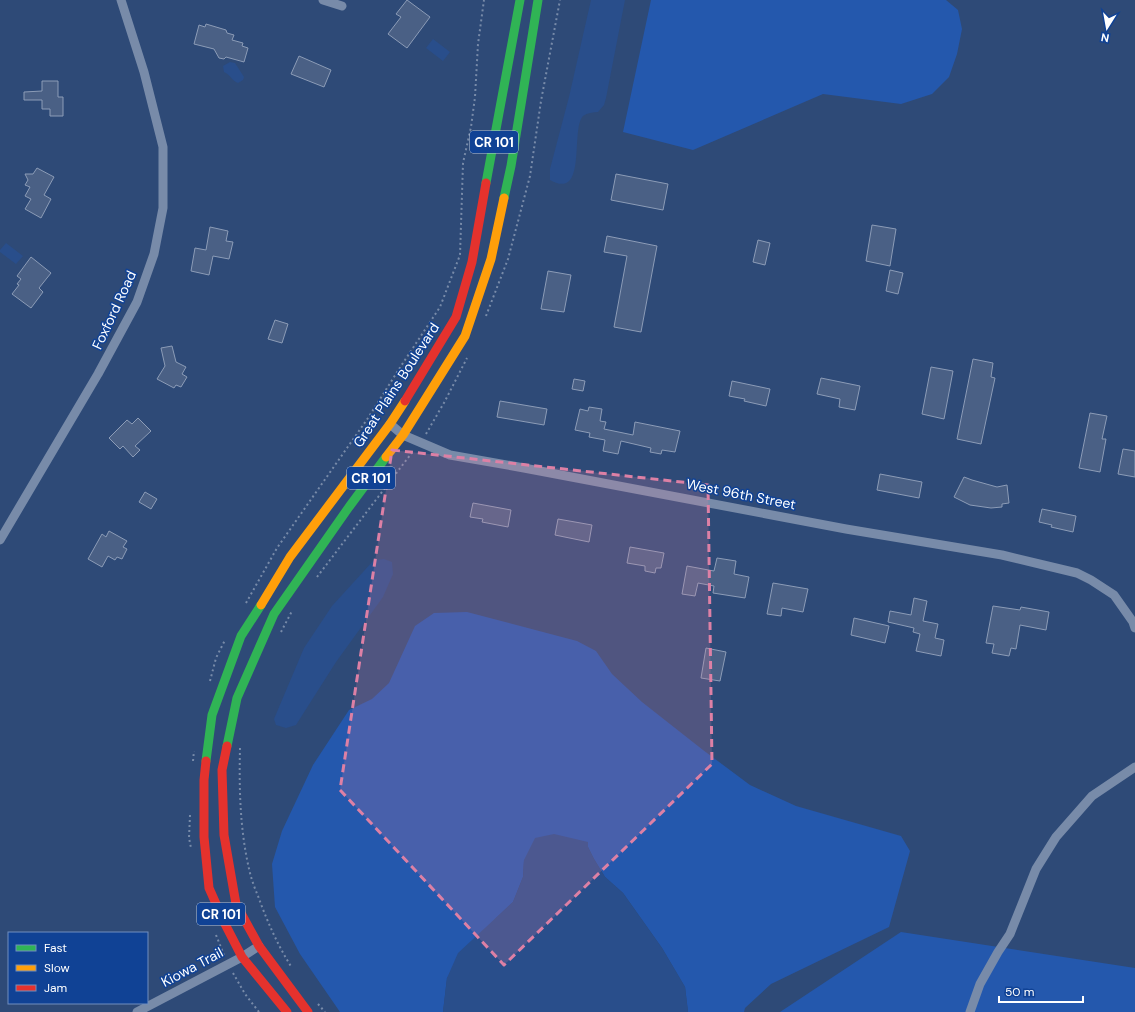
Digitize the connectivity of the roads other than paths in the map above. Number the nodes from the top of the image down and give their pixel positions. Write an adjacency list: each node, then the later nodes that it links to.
1 (121, 0): 8 (street, Foxford Road)
2 (323, 0): 5 (street)
3 (520, 0): 6 (main road, Great Plains Boulevard / CR 101)
4 (538, 0): 7 (main road, CR 101)
5 (342, 6)
6 (390, 424): 7 (street, West 96th Street); 12 (main road, Great Plains Boulevard / CR 101)
7 (403, 435): 9 (street, West 96th Street); 11 (main road, CR 101)
8 (0, 540)
9 (1135, 628)
10 (1135, 767): 16 (street)
11 (259, 946): 12 (street, Kiowa Trail); 15 (main road, CR 101)
12 (242, 957): 13 (street, Kiowa Trail); 14 (main road, Great Plains Boulevard / CR 101)
13 (137, 1012)
14 (288, 1012)
15 (308, 1012)
16 (970, 1012)

